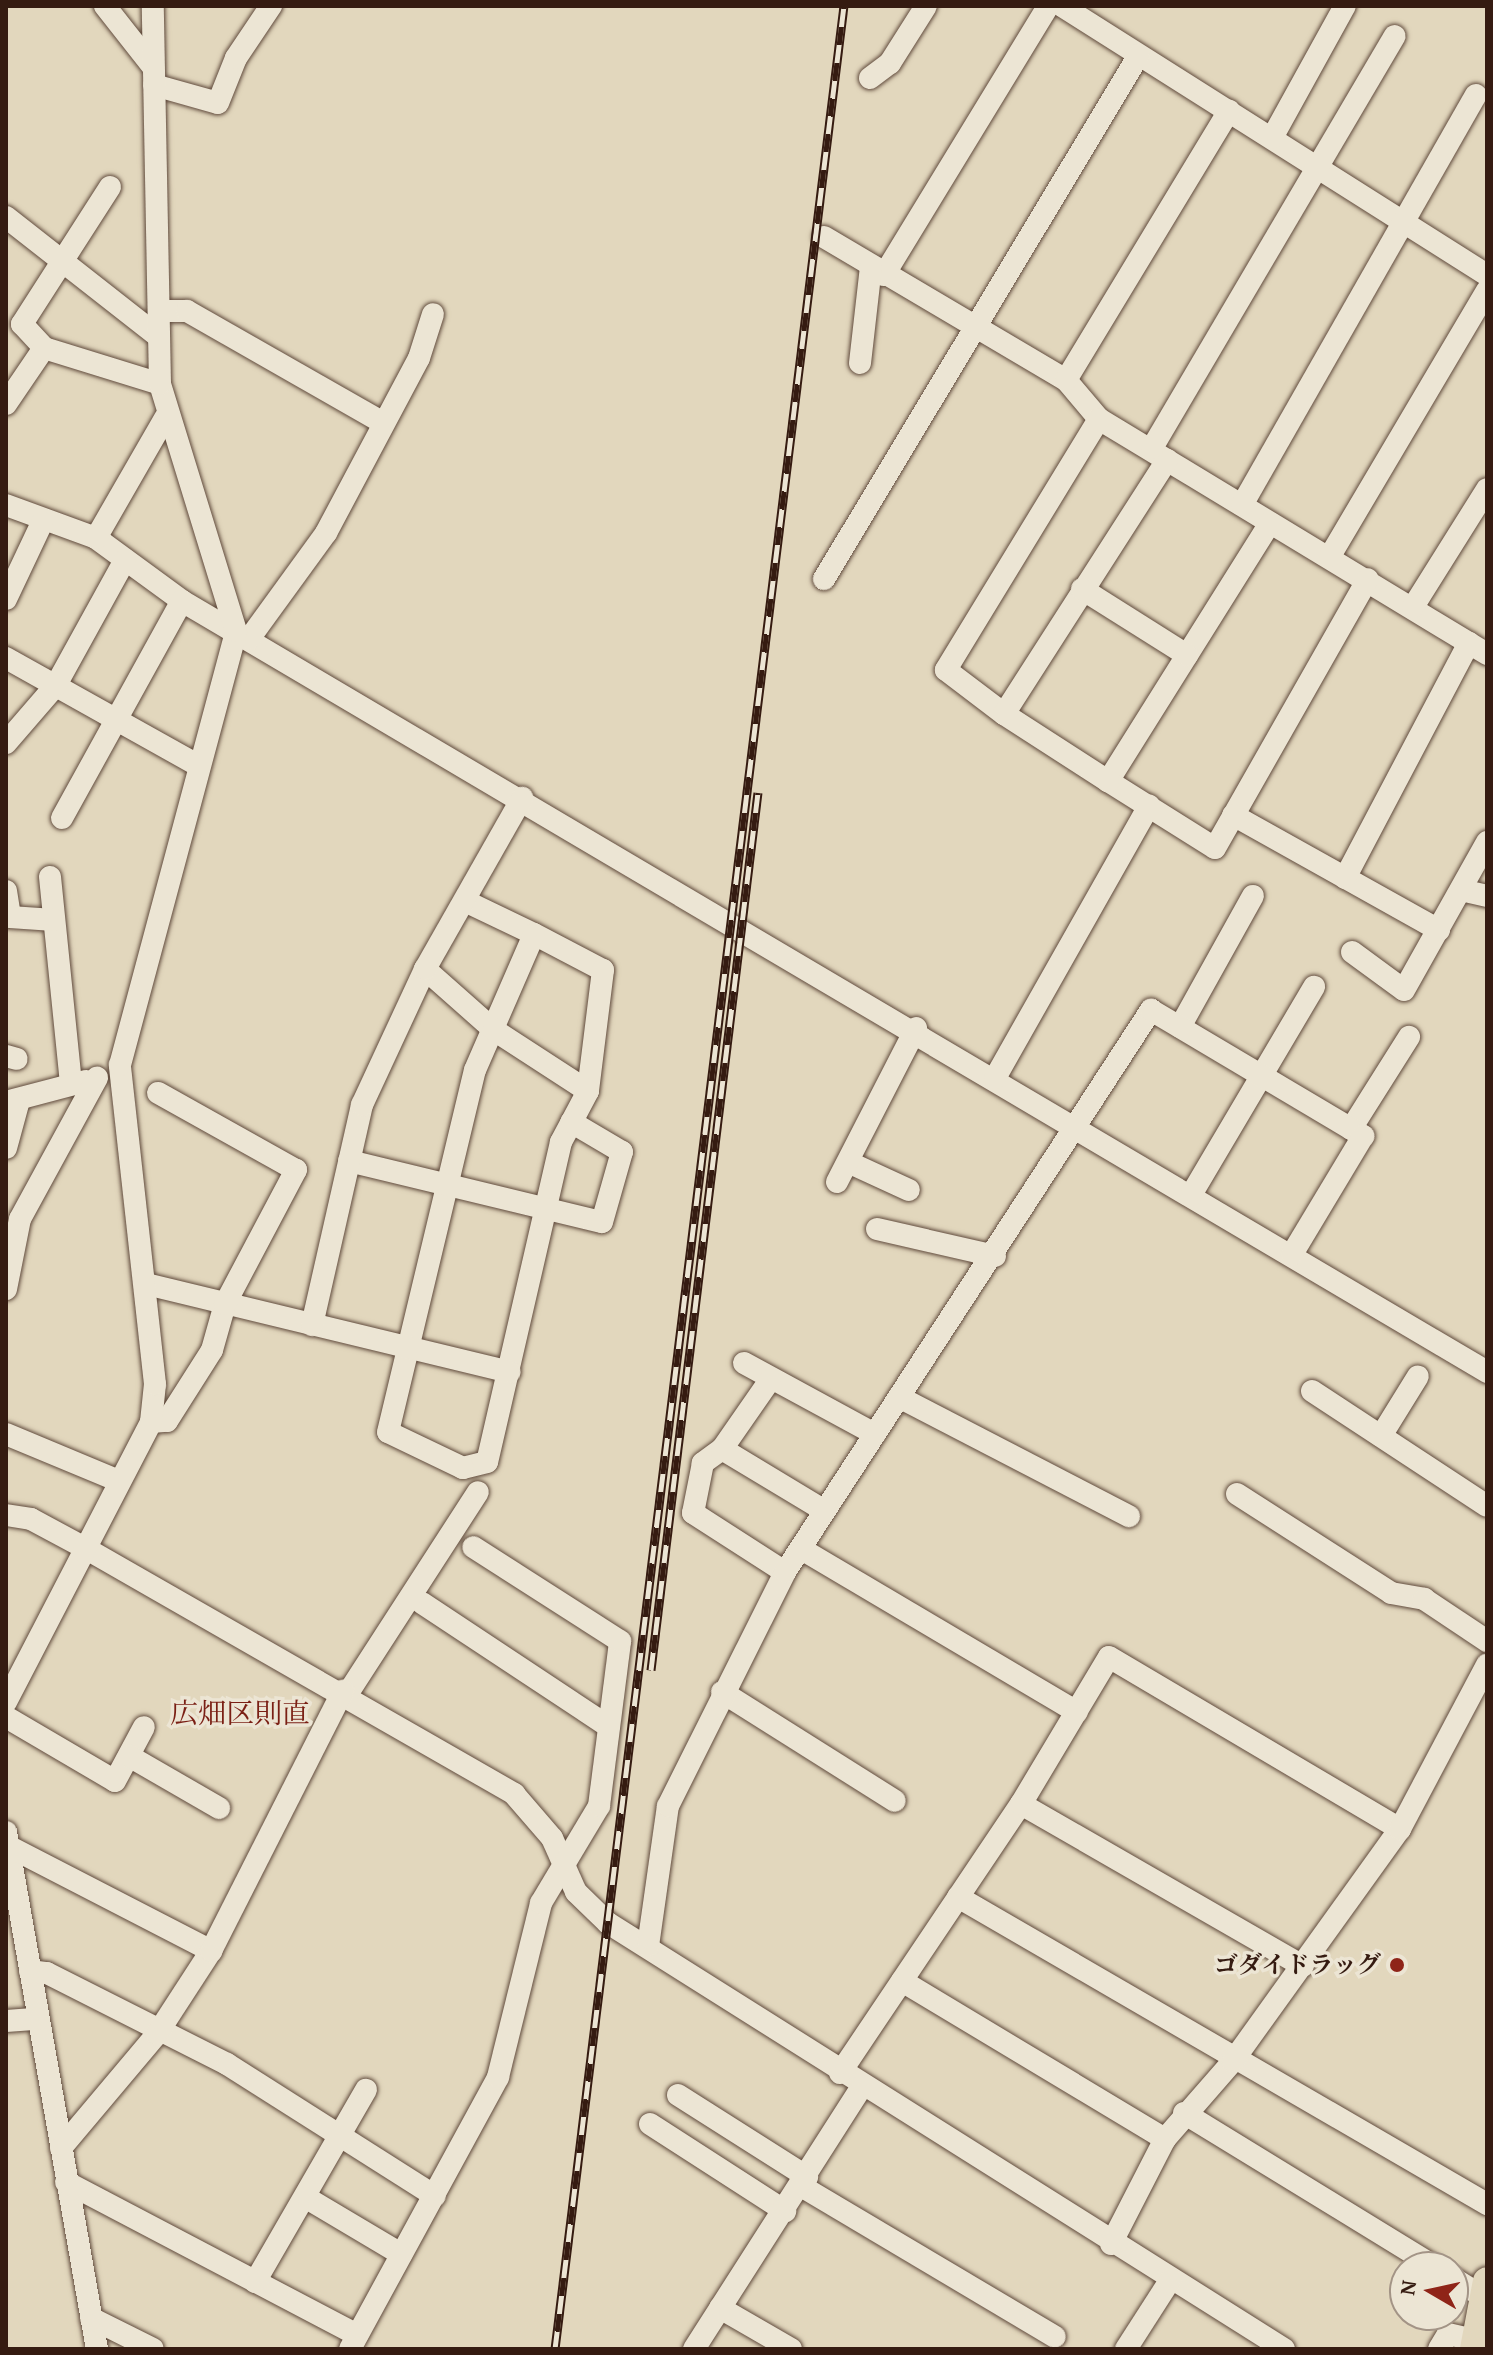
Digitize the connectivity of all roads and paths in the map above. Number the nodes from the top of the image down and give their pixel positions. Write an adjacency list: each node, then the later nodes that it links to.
1 (105, 6): 10 (street)
2 (153, 6): 10 (street)
3 (271, 6): 10 (street)
4 (926, 6): 11 (street)
5 (1048, 6): 21 (street)
6 (1062, 6): 9 (street)
7 (1345, 6): 14 (street)
8 (1395, 36): 15 (street)
9 (1139, 55): 13 (street); 26 (street)
10 (153, 76): 24 (street)
11 (870, 78)
12 (1476, 95): 18 (street)
13 (1229, 111): 14 (street); 30 (street)
14 (1272, 138): 15 (street)
15 (1320, 170): 18 (street); 36 (street)
16 (110, 187): 20 (street)
17 (6, 217): 20 (street)
18 (1407, 226): 22 (street); 39 (street)
19 (824, 237): 21 (street)
20 (60, 257): 27 (street); 28 (street)
21 (878, 271): 26 (street); 29 (street)
22 (1487, 275)
23 (1487, 291): 43 (street)
24 (159, 311): 27 (street); 35 (street)
25 (433, 314): 35 (street)
26 (970, 329): 30 (street); 45 (street)
27 (158, 336): 31 (street)
28 (44, 348): 31 (street); 32 (street)
29 (860, 363)
30 (1066, 380): 34 (street)
31 (160, 384): 33 (street)
32 (6, 404)
33 (165, 418): 42 (street); 51 (street)
34 (1099, 419): 36 (street); 56 (street)
35 (383, 423): 51 (street)
36 (1159, 454): 39 (street); 47 (street)
37 (1487, 489): 50 (street)
38 (6, 505): 40 (street)
39 (1242, 505): 41 (street)
40 (42, 523): 42 (street); 48 (street)
41 (1270, 523): 43 (street); 53 (street)
42 (96, 538): 44 (street)
43 (1330, 556): 46 (street)
44 (125, 560): 49 (street); 55 (street)
45 (824, 579)
46 (1368, 579): 50 (street); 63 (street)
47 (1082, 589): 53 (street); 56 (street)
48 (6, 599)
49 (182, 601): 51 (street); 57 (street)
50 (1413, 607): 52 (street)
51 (242, 635): 59 (street); 61 (street)
52 (1478, 648): 67 (street)
53 (1187, 655): 60 (street)
54 (6, 658): 55 (street)
55 (56, 685): 57 (street); 58 (street)
56 (1004, 714): 60 (street)
57 (119, 718): 59 (street); 64 (street)
58 (6, 743)
59 (196, 764): 83 (street)
60 (1108, 781): 62 (street)
61 (522, 798): 72 (street); 80 (street)
62 (1149, 806): 63 (street); 86 (street)
63 (1233, 815): 67 (street)
64 (62, 818)
65 (1487, 842): 68 (street)
66 (50, 877): 73 (street)
67 (1345, 878): 74 (street)
68 (1461, 890): 71 (street); 74 (street)
69 (6, 891): 73 (street)
70 (1253, 896): 79 (street)
71 (1487, 896)
72 (465, 901): 75 (street); 77 (street)
73 (54, 920): 87 (street)
74 (1439, 930): 76 (street)
75 (534, 934): 81 (street); 88 (street)
76 (1352, 952)
77 (425, 969): 81 (street); 95 (street)
78 (1314, 987): 84 (street)
79 (1180, 1027): 84 (street); 92 (street)
80 (916, 1028): 86 (street); 96 (street)
81 (494, 1030): 88 (street); 97 (street)
82 (1409, 1037): 93 (street)
83 (120, 1065): 85 (street); 106 (street)
84 (1263, 1076): 93 (street); 100 (street)
85 (97, 1078): 87 (street); 102 (street)
86 (995, 1078): 92 (street)
87 (71, 1084): 90 (street)
88 (588, 1091): 91 (street)
89 (158, 1093): 108 (street)
90 (13, 1101): 94 (street)
91 (571, 1122): 101 (street); 101 (street)
92 (1075, 1126): 100 (street); 105 (street)
93 (1351, 1129): 104 (street)
94 (6, 1148)
95 (349, 1161): 97 (street); 109 (street)
96 (848, 1162): 98 (street); 99 (street)
97 (448, 1182): 101 (street); 110 (street)
98 (837, 1182)
99 (909, 1190)
100 (1191, 1195): 104 (street)
101 (546, 1206): 112 (street)
102 (13, 1216): 107 (street)
103 (877, 1229): 105 (street)
104 (1292, 1254): 113 (street)
105 (995, 1256): 117 (street)
106 (146, 1284): 108 (street); 118 (street)
107 (6, 1289)
108 (225, 1304): 109 (street); 118 (street)
109 (312, 1325): 110 (street)
110 (409, 1348): 112 (street); 112 (street)
111 (744, 1363): 115 (street)
112 (509, 1372)
113 (1487, 1372)
114 (1418, 1376): 121 (street)
115 (770, 1380): 120 (street); 122 (street)
116 (1312, 1391): 121 (street)
117 (899, 1397): 120 (street); 129 (street)
118 (151, 1422): 123 (street)
119 (6, 1434): 123 (street)
120 (875, 1434): 127 (street)
121 (1381, 1436): 126 (street)
122 (722, 1449): 127 (street); 133 (street)
123 (119, 1481): 131 (street)
124 (478, 1492): 138 (street)
125 (1237, 1494): 135 (street)
126 (1487, 1506)
127 (823, 1510): 132 (street)
128 (6, 1515): 131 (street)
129 (1129, 1516)
130 (473, 1547): 144 (street)
131 (85, 1548): 136 (street); 138 (street)
132 (803, 1550): 133 (street); 141 (street)
133 (785, 1572): 139 (street)
134 (422, 1603): 144 (street)
135 (1487, 1641)
136 (17, 1656): 140 (street)
137 (1487, 1665): 149 (street)
138 (346, 1692): 151 (street); 154 (street)
139 (722, 1692): 146 (street); 153 (street)
140 (6, 1702)
141 (1077, 1712): 147 (street); 149 (street)
142 (6, 1717): 145 (street)
143 (144, 1727): 145 (street)
144 (609, 1727): 151 (street)
145 (129, 1756): 148 (street)
146 (895, 1801)
147 (1021, 1804): 152 (street); 155 (street)
148 (219, 1808)
149 (1400, 1829): 155 (street)
150 (7, 1839): 154 (street); 156 (street)
151 (562, 1873): 153 (street); 173 (street)
152 (958, 1897): 157 (street); 161 (street)
153 (648, 1946): 162 (street)
154 (211, 1951): 160 (street)
155 (1303, 1966): 161 (street)
156 (30, 1971): 158 (street); 160 (street)
157 (902, 1981): 162 (street); 169 (street)
158 (37, 2019): 159 (street); 170 (street)
159 (6, 2021)
160 (157, 2034): 168 (street); 170 (street)
161 (1233, 2061): 166 (street); 175 (street)
162 (840, 2073): 163 (street)
163 (863, 2085): 171 (street); 177 (street)
164 (366, 2090): 168 (street)
165 (678, 2095): 171 (street)
166 (1184, 2113): 169 (street); 178 (street)
167 (650, 2124): 176 (street)
168 (339, 2138): 173 (street); 174 (street)
169 (1165, 2139): 177 (street)
170 (61, 2148): 172 (street)
171 (804, 2181): 176 (street); 185 (street)
172 (66, 2182): 181 (street); 184 (street)
173 (435, 2196): 179 (street)
174 (305, 2197): 179 (street); 181 (street)
175 (1487, 2204)
176 (785, 2211): 183 (street)
177 (1111, 2244): 180 (street)
178 (1409, 2251)
179 (401, 2254): 186 (street)
180 (1171, 2279): 192 (street); 193 (street)
181 (255, 2282): 186 (street)
182 (1486, 2289): 187 (main road)
183 (720, 2308): 190 (street); 191 (street)
184 (91, 2318): 188 (street); 189 (street)
185 (1055, 2337)
186 (354, 2342)
187 (1479, 2343): 194 (street)
188 (97, 2349)
189 (153, 2349)
190 (694, 2349)
191 (791, 2349)
192 (1126, 2349)
193 (1284, 2349)
194 (1439, 2349)

